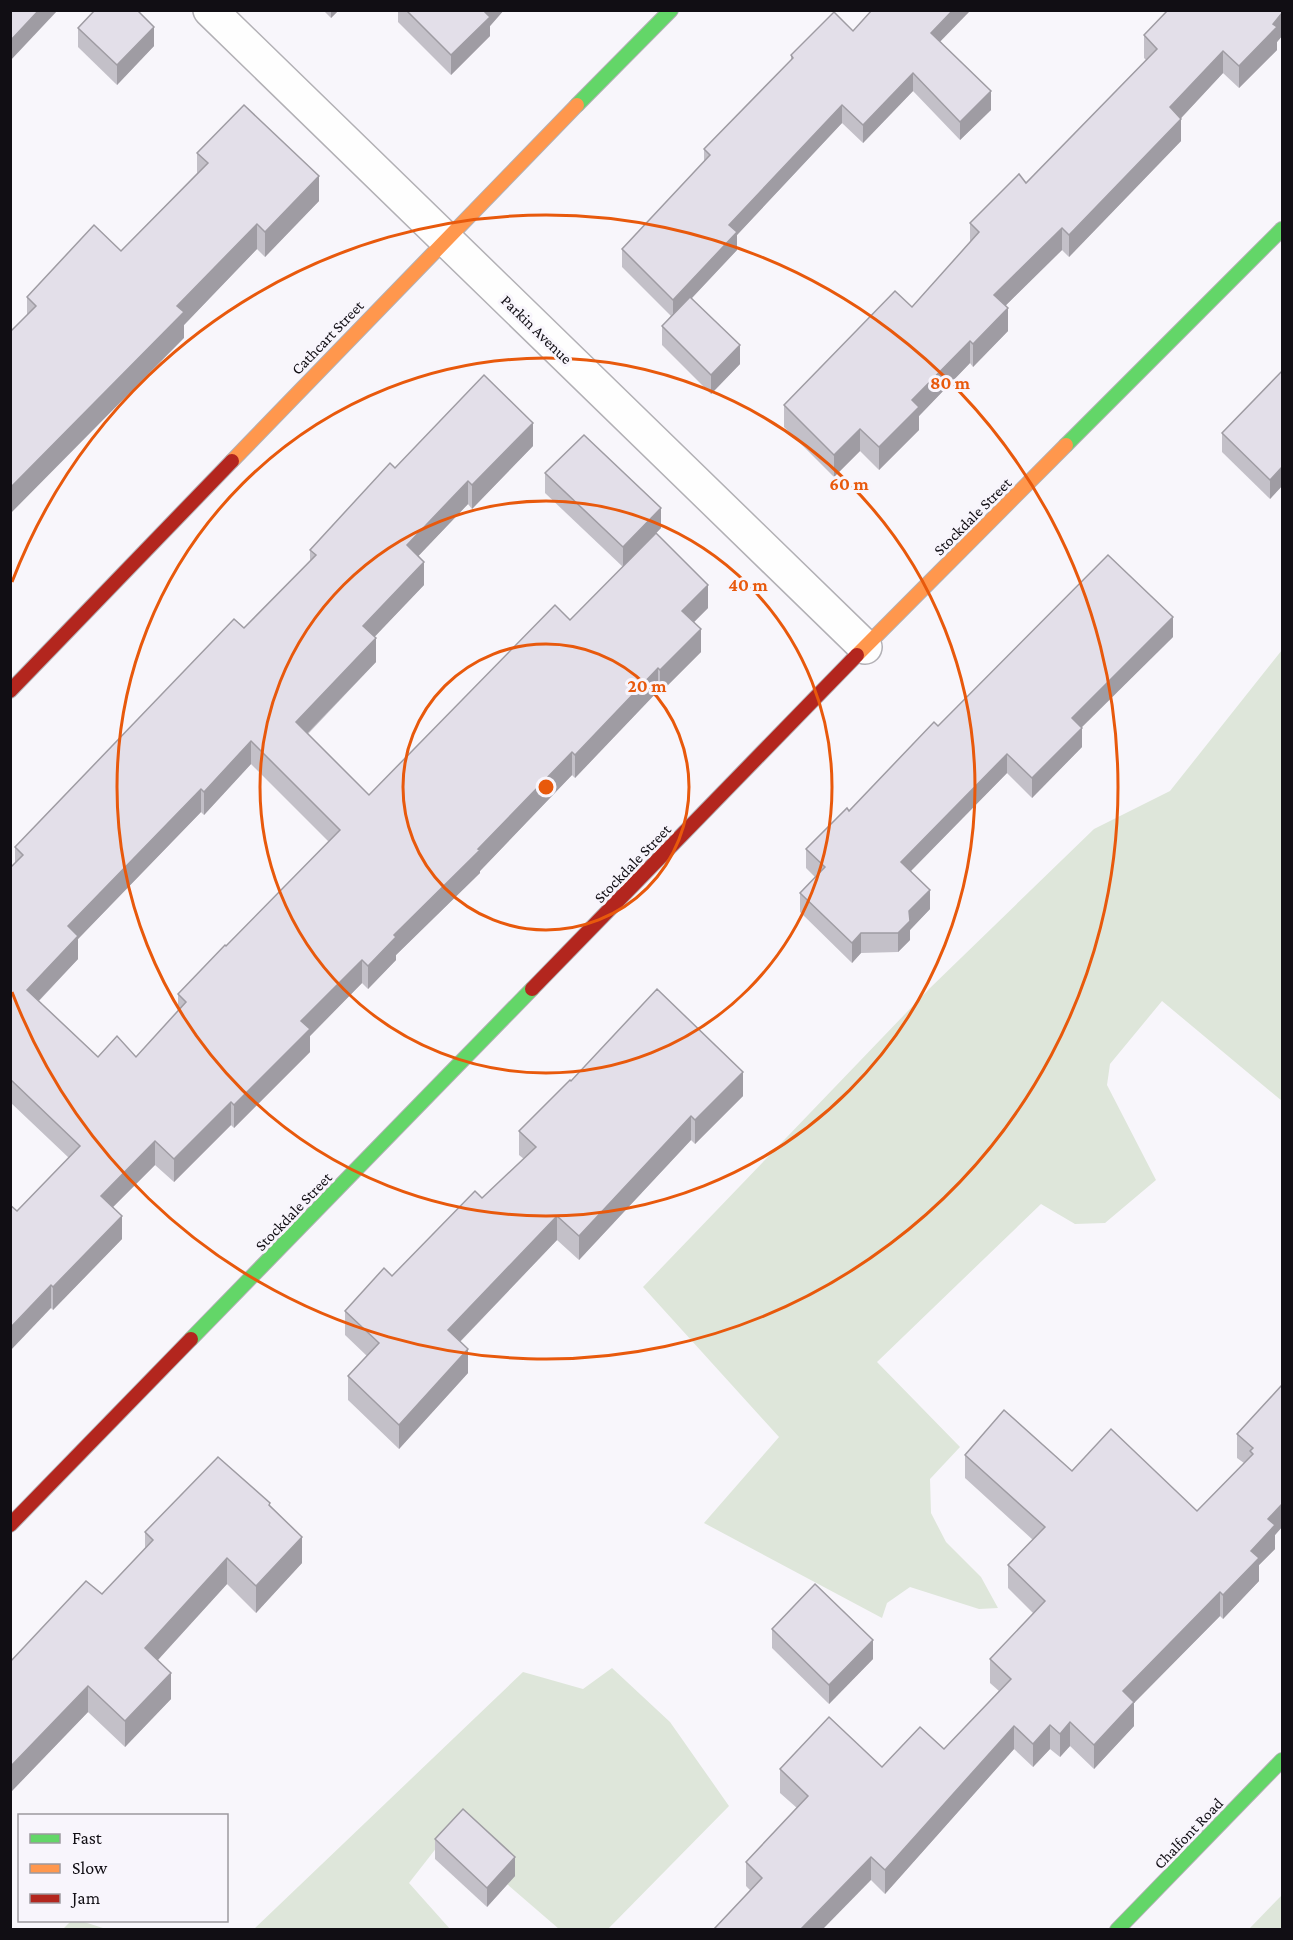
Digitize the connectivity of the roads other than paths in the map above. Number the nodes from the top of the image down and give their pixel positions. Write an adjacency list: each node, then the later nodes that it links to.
1 (210, 10): 4 (street, Parkin Avenue)
2 (671, 10): 4 (street, Cathcart Street)
3 (1282, 229): 5 (street, Stockdale Street)
4 (445, 239): 5 (street, Parkin Avenue); 6 (street, Cathcart Street)
5 (865, 647): 7 (street, Stockdale Street)
6 (10, 691)
7 (10, 1525)
8 (1282, 1760): 9 (street, Chalfont Road)
9 (1117, 1929)

